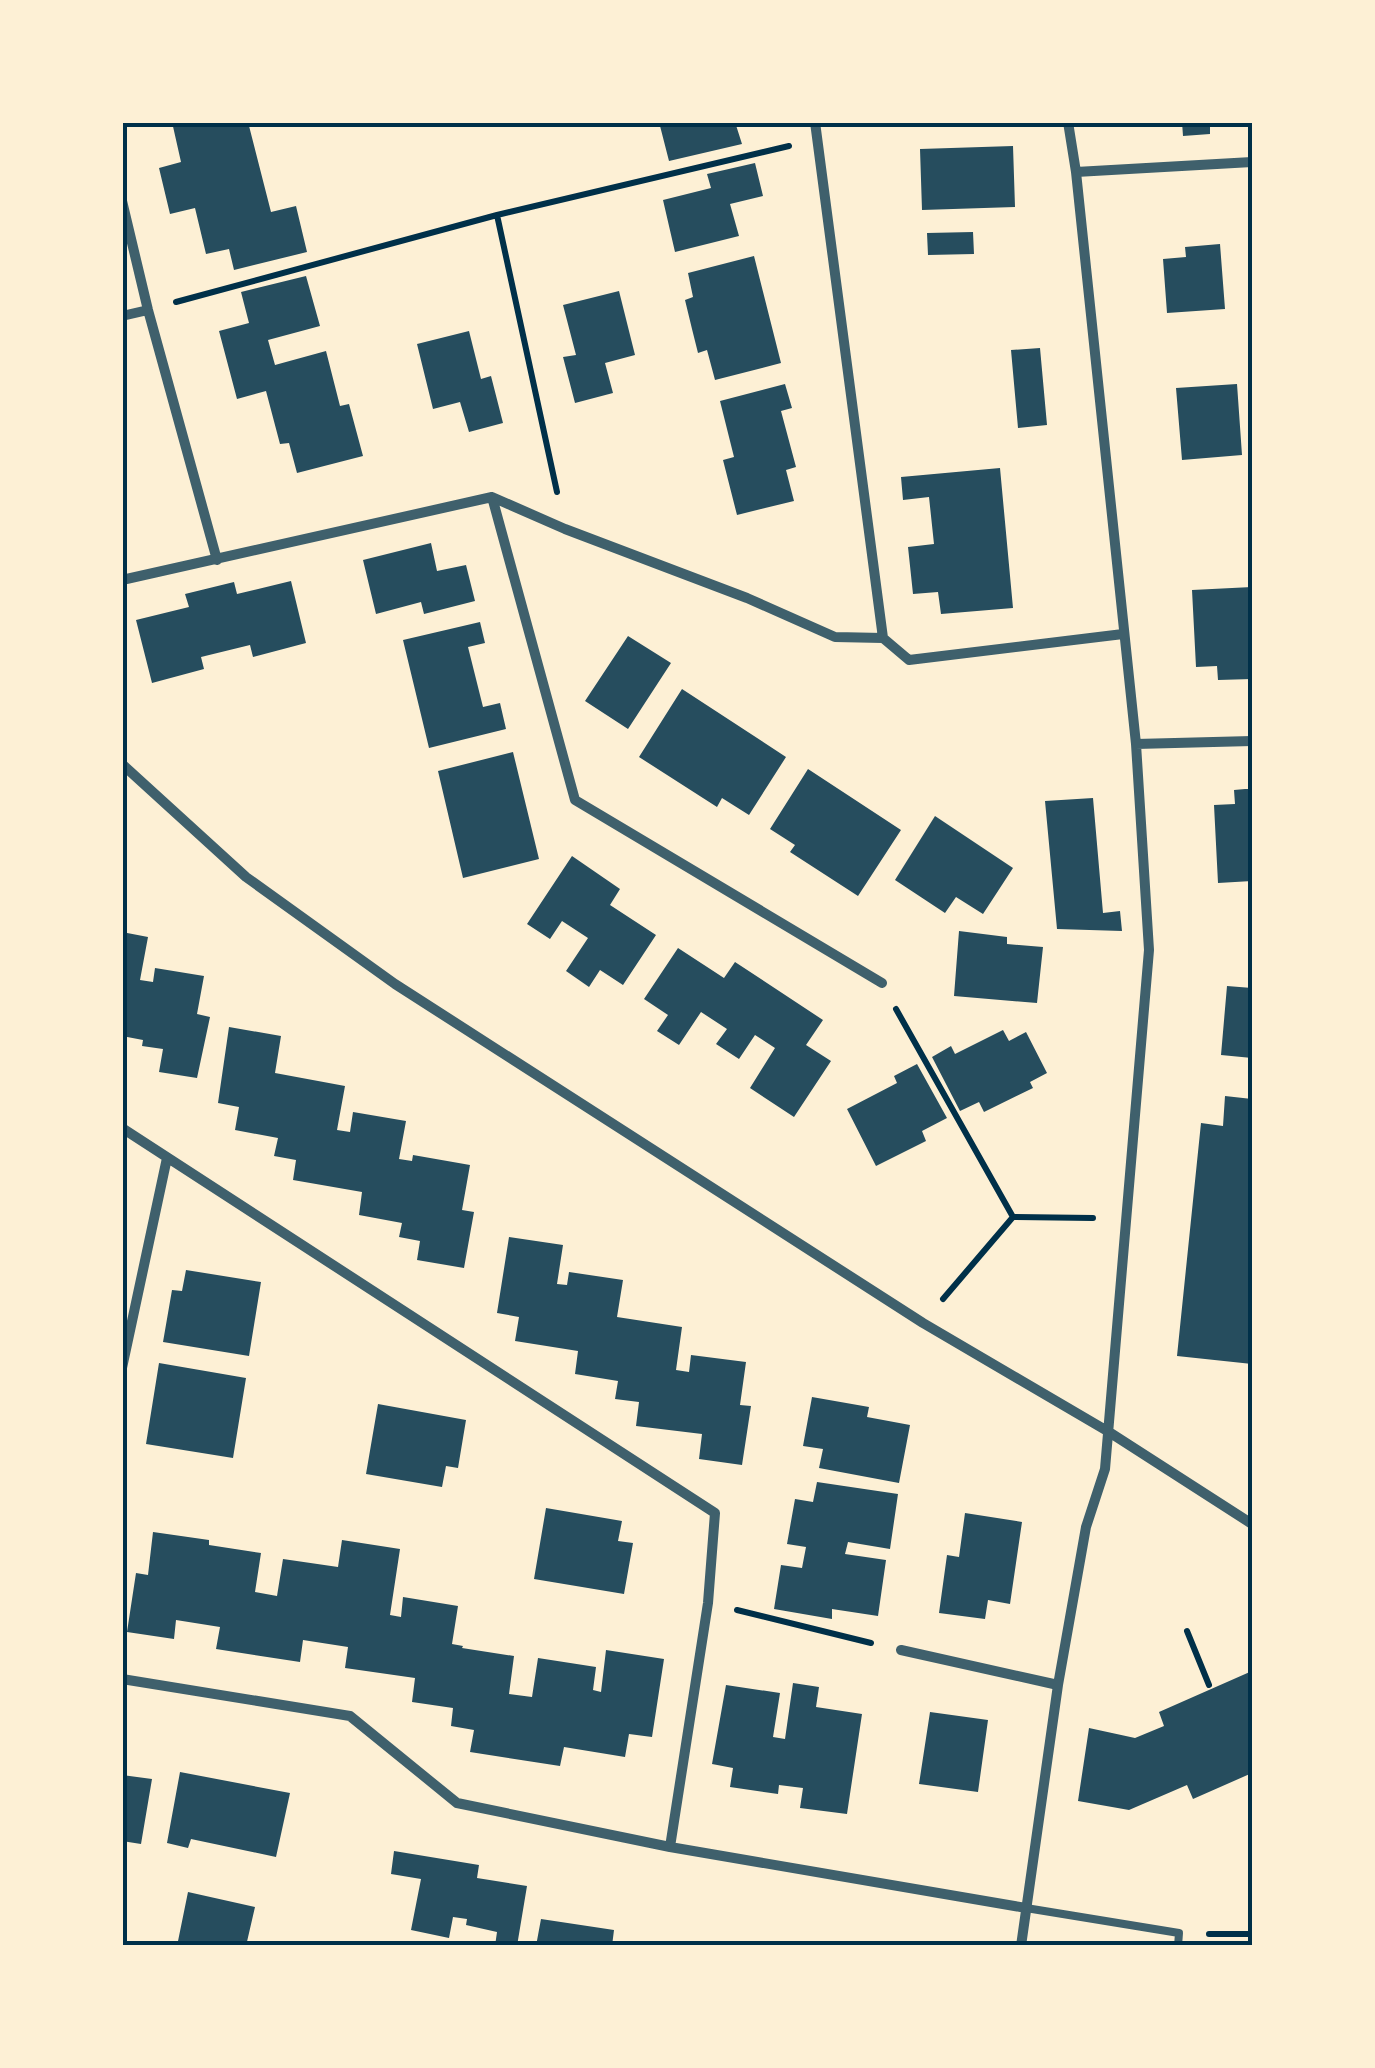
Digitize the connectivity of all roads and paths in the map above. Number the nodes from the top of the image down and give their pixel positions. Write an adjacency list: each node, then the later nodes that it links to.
1 (815, 122): 3 (street)
2 (1068, 122): 5 (street)
3 (819, 139): 7 (path); 15 (street)
4 (1252, 162): 5 (street)
5 (1076, 172): 14 (street)
6 (122, 201): 8 (street)
7 (497, 215): 8 (path); 11 (path)
8 (148, 310): 9 (street); 12 (street)
9 (122, 316)
10 (492, 497): 11 (street); 12 (street); 19 (street)
11 (565, 529): 15 (street)
12 (216, 560): 13 (street)
13 (122, 580)
14 (1123, 634): 15 (street); 17 (street)
15 (883, 638)
16 (1252, 742): 17 (street)
17 (1136, 744): 23 (street)
18 (122, 764): 24 (street)
19 (882, 983): 22 (path)
20 (122, 1128): 21 (street)
21 (167, 1158): 25 (street); 28 (street)
22 (1013, 1218): 23 (path); 24 (path)
23 (1124, 1219): 26 (street)
24 (924, 1323): 26 (street)
25 (122, 1368)
26 (1109, 1432): 27 (street); 32 (street)
27 (1252, 1524)
28 (708, 1603): 30 (path); 34 (street)
29 (1187, 1631): 33 (path)
30 (901, 1650): 32 (street)
31 (122, 1678): 34 (street)
32 (1058, 1685): 35 (street)
33 (1209, 1685)
34 (670, 1847): 35 (street)
35 (1026, 1908): 36 (lane); 38 (street)
36 (1179, 1934): 37 (path); 39 (lane)
37 (1252, 1934)
38 (1021, 1946)
39 (1178, 1946)

